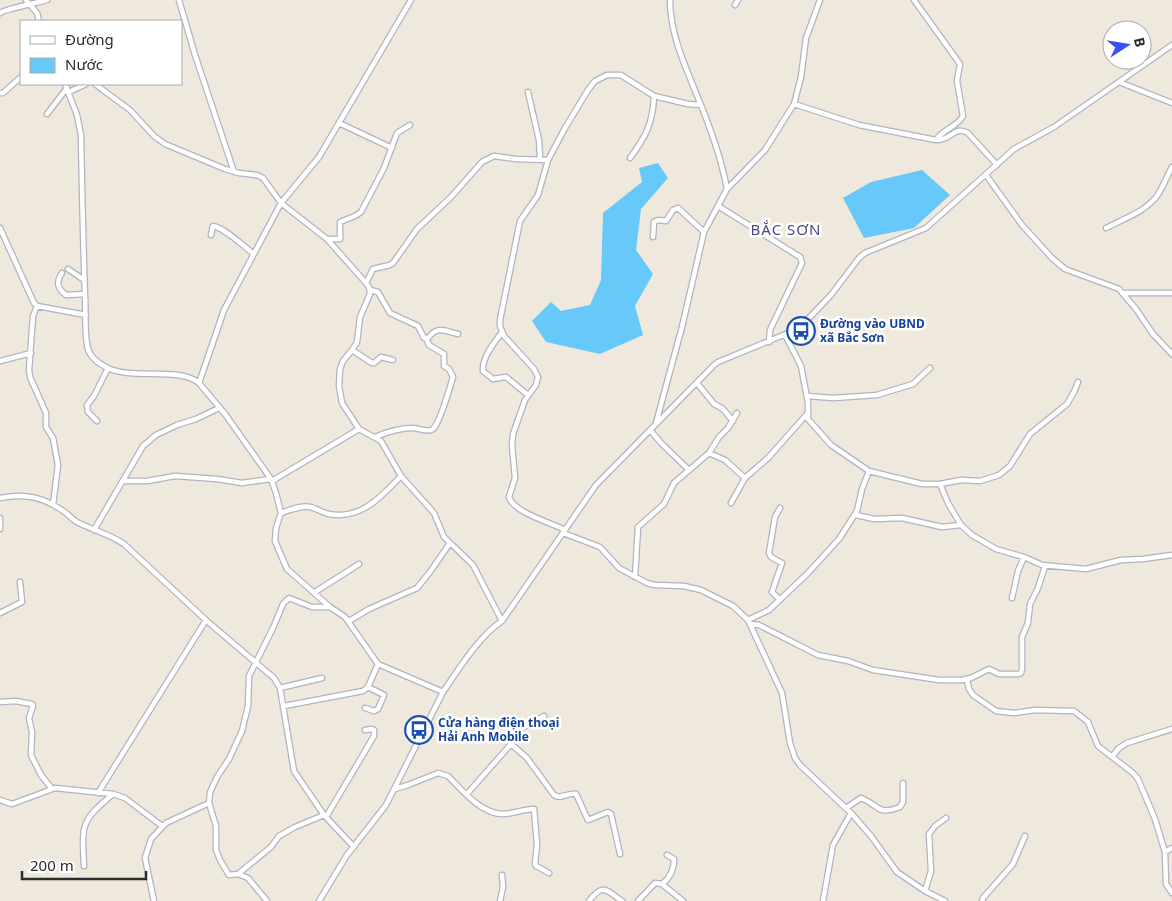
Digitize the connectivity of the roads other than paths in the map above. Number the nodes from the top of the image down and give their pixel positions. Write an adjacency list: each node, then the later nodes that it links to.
1 (26, 0): 9 (street)
2 (47, 0): 9 (street)
3 (179, 0): 35 (street)
4 (411, 0): 26 (street)
5 (670, 0): 23 (street)
6 (738, 0): 10 (street)
7 (820, 0): 24 (street)
8 (914, 0): 28 (street)
9 (30, 5): 11 (street); 12 (street)
10 (735, 5)
11 (0, 13)
12 (39, 20)
13 (1172, 45): 15 (street)
14 (20, 78): 20 (street)
15 (1119, 82): 22 (street); 33 (street)
16 (81, 85): 18 (street)
17 (96, 85): 35 (street)
18 (67, 88): 25 (street); 49 (street)
19 (528, 92): 30 (street)
20 (0, 93)
21 (654, 96): 23 (street); 31 (street); 32 (street)
22 (1172, 103)
23 (701, 104): 37 (street)
24 (794, 104): 28 (street); 37 (street)
25 (47, 114)
26 (340, 123): 29 (street); 38 (street)
27 (410, 125): 29 (street)
28 (936, 140): 33 (street)
29 (392, 148): 45 (street)
30 (540, 158): 32 (street); 50 (street)
31 (630, 158)
32 (548, 160): 57 (street)
33 (996, 165): 36 (street)
34 (1172, 167): 41 (street)
35 (234, 172): 38 (street)
36 (986, 175): 52 (street); 59 (street)
37 (727, 189): 39 (street)
38 (281, 203): 45 (street); 46 (street)
39 (718, 206): 42 (street); 61 (street)
40 (0, 228): 55 (street)
41 (1106, 228)
42 (704, 232): 44 (street); 79 (street)
43 (211, 235): 46 (street)
44 (653, 238)
45 (327, 240): 50 (street)
46 (254, 254): 70 (street)
47 (68, 269): 49 (street)
48 (62, 272): 54 (street)
49 (84, 280): 54 (street)
50 (366, 283): 51 (street)
51 (370, 290): 60 (street); 62 (street)
52 (1123, 293): 53 (street); 64 (street)
53 (1172, 293)
54 (85, 294): 56 (street)
55 (37, 306): 56 (street); 63 (street)
56 (86, 315): 67 (street)
57 (502, 332): 72 (street); 72 (street)
58 (458, 334): 60 (street)
59 (786, 335): 61 (street); 73 (street)
60 (426, 338): 82 (street)
61 (769, 342): 71 (street)
62 (352, 350): 65 (street); 80 (street)
63 (31, 353): 66 (street); 93 (street)
64 (1172, 354)
65 (393, 360)
66 (0, 361)
67 (108, 368): 70 (street); 78 (street)
68 (930, 368): 73 (street)
69 (1078, 382): 90 (street)
70 (199, 383): 74 (street)
71 (697, 383): 77 (street); 79 (street)
72 (528, 395): 101 (street)
73 (807, 396): 76 (street)
74 (219, 408): 88 (street); 89 (street)
75 (737, 413): 77 (street)
76 (807, 414): 85 (street); 87 (street)
77 (733, 421): 83 (street)
78 (97, 422)
79 (656, 424): 81 (street)
80 (359, 429): 82 (street); 88 (street)
81 (650, 430): 84 (street); 101 (street)
82 (374, 437): 86 (street)
83 (709, 452): 84 (street); 87 (street)
84 (689, 470): 107 (street)
85 (869, 471): 90 (street); 96 (street)
86 (401, 476): 95 (street); 102 (street)
87 (745, 478): 92 (street)
88 (272, 480): 89 (street); 95 (street)
89 (123, 481): 100 (street)
90 (940, 484): 98 (street)
91 (0, 498): 93 (street)
92 (731, 502)
93 (53, 505): 100 (street)
94 (780, 508): 111 (street)
95 (281, 513): 109 (street)
96 (856, 515): 98 (street); 111 (street)
97 (0, 518): 99 (street)
98 (961, 525): 104 (street)
99 (0, 529)
100 (94, 530): 114 (street)
101 (564, 531): 107 (street); 116 (street)
102 (450, 543): 115 (street); 116 (street)
103 (1172, 555): 106 (street)
104 (1024, 557): 106 (street); 110 (street)
105 (359, 564): 109 (street)
106 (1045, 566): 121 (street)
107 (635, 577): 117 (street)
108 (20, 582): 113 (street)
109 (315, 592): 112 (street)
110 (1012, 598)
111 (780, 600): 117 (street)
112 (330, 607): 115 (street); 118 (street)
113 (0, 613)
114 (206, 620): 118 (street); 136 (street)
115 (349, 621): 119 (street)
116 (502, 621): 124 (street)
117 (750, 622): 121 (street); 141 (street)
118 (255, 662): 123 (street); 140 (street)
119 (378, 664): 122 (street); 124 (street)
120 (322, 678): 123 (street)
121 (967, 680): 132 (street)
122 (368, 687): 126 (street); 127 (street)
123 (280, 688): 126 (street)
124 (443, 692): 135 (street)
125 (0, 702): 134 (street)
126 (284, 706): 143 (street)
127 (365, 708)
128 (544, 716): 131 (street)
129 (1172, 729): 132 (street)
130 (364, 730): 143 (street)
131 (511, 744): 138 (street); 150 (street)
132 (1112, 757): 149 (street)
133 (903, 783): 141 (street)
134 (52, 789): 136 (street); 139 (street)
135 (395, 789): 138 (street); 147 (street)
136 (98, 793): 137 (street)
137 (113, 794): 145 (street); 152 (street)
138 (467, 794): 153 (street)
139 (0, 800)
140 (209, 803): 145 (street); 154 (street)
141 (846, 808): 142 (street)
142 (851, 813): 157 (street); 167 (street)
143 (325, 816): 147 (street); 154 (street)
144 (946, 818): 157 (street)
145 (162, 826): 159 (street)
146 (1025, 836): 169 (street)
147 (354, 847): 161 (street)
148 (1172, 848): 149 (street)
149 (1165, 852): 158 (street)
150 (620, 854)
151 (667, 855): 156 (street)
152 (84, 866)
153 (549, 873)
154 (238, 874): 160 (street)
155 (502, 875): 162 (street)
156 (662, 884): 165 (street); 166 (street)
157 (925, 891): 168 (street)
158 (1172, 893)
159 (154, 901)
160 (267, 901)
161 (319, 901)
162 (500, 901)
163 (589, 901): 164 (street)
164 (622, 901)
165 (638, 901)
166 (682, 901)
167 (823, 901)
168 (945, 901)
169 (982, 901)

